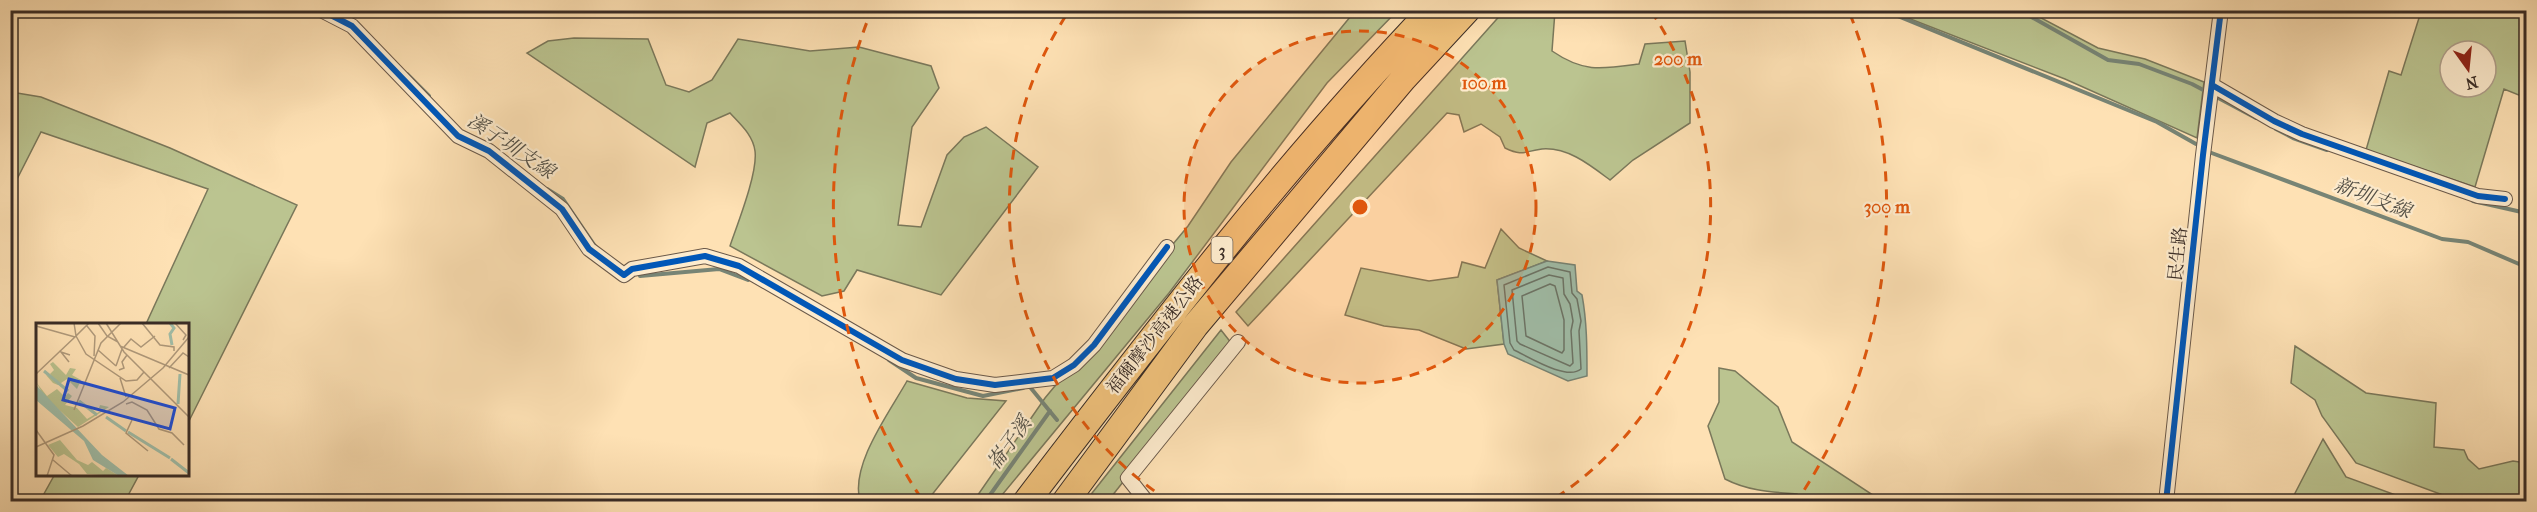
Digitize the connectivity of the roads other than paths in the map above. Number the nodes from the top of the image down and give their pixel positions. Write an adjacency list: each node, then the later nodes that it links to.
1 (321, 10): 7 (street)
2 (1432, 10): 9 (highway, 福爾摩沙高速公路 / 3)
3 (1467, 10): 10 (highway, 福爾摩沙高速公路 / 3)
4 (2221, 10): 5 (street, 民生路)
5 (2212, 85): 6 (street); 12 (street, 民生路)
6 (2505, 199)
7 (1167, 247)
8 (1238, 342): 11 (street)
9 (1026, 501)
10 (1065, 501)
11 (1147, 501)
12 (2166, 501)

